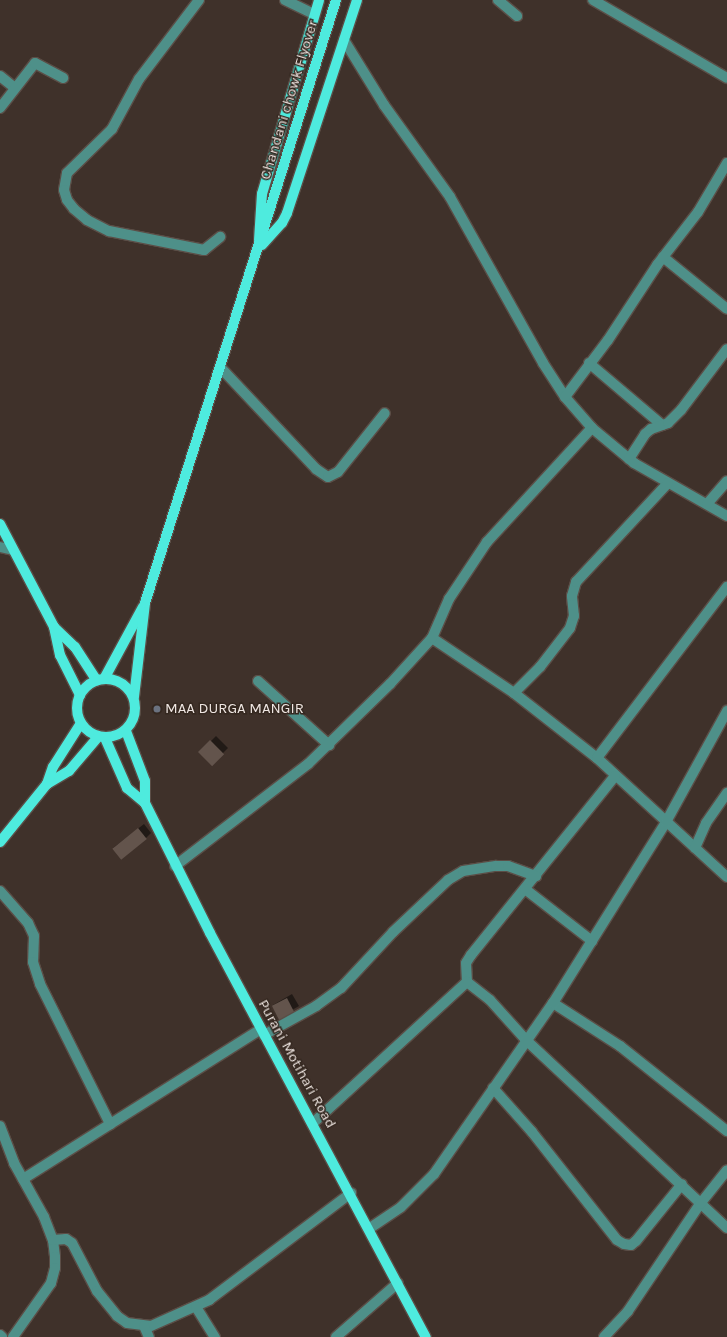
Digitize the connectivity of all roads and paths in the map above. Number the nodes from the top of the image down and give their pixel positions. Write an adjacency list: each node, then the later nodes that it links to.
1 (199, 0): 17 (street)
2 (285, 0): 8 (street)
3 (319, 0): 8 (main road)
4 (336, 0): 18 (main road, Chandani chowk Flyover)
5 (356, 0): 10 (main road)
6 (498, 0): 9 (street)
7 (593, 0): 13 (street)
8 (314, 14): 18 (main road)
9 (517, 16)
10 (344, 40): 18 (main road); 24 (street)
11 (0, 76): 14 (street)
12 (62, 78): 14 (street)
13 (727, 78)
14 (15, 88): 15 (street)
15 (0, 108)
16 (727, 163): 19 (street)
17 (220, 237)
18 (259, 248): 23 (main road, Chandani chowk Flyover)
19 (663, 257): 20 (street); 22 (street)
20 (727, 309)
21 (727, 349): 26 (street)
22 (589, 363): 24 (street); 26 (street)
23 (220, 367): 25 (street); 37 (main road, Chandani chowk Flyover)
24 (566, 397): 27 (street)
25 (385, 413)
26 (662, 425): 28 (street)
27 (592, 428): 28 (street); 39 (street)
28 (629, 459): 30 (street)
29 (727, 481): 31 (street)
30 (668, 483): 31 (street); 42 (street)
31 (707, 504): 32 (street)
32 (727, 516)
33 (0, 524): 35 (main road)
34 (0, 547): 35 (street)
35 (13, 550): 38 (main road)
36 (727, 587): 50 (street)
37 (145, 603): 40 (main road); 44 (main road)
38 (54, 627): 40 (main road); 43 (main road)
39 (432, 638): 42 (street); 49 (street)
40 (100, 680): 43 (main road); 44 (main road)
41 (258, 682): 49 (street)
42 (514, 693): 50 (street)
43 (80, 695): 46 (main road)
44 (134, 697): 47 (main road)
45 (727, 711): 55 (street)
46 (81, 723): 48 (main road); 52 (main road)
47 (126, 731): 48 (main road); 54 (main road, Purani Motihari Road)
48 (102, 737): 52 (main road); 54 (main road, Purani Motihari Road)
49 (329, 745): 58 (street)
50 (597, 758): 51 (street)
51 (614, 776): 55 (street); 59 (street)
52 (47, 784): 56 (main road)
53 (727, 793): 57 (street)
54 (145, 803): 58 (main road, Purani Motihari Road)
55 (666, 822): 57 (street); 63 (street)
56 (0, 842)
57 (695, 848): 60 (street)
58 (175, 866): 66 (main road, Purani Motihari Road)
59 (536, 876): 61 (street); 66 (street)
60 (727, 877)
61 (525, 890): 63 (street); 64 (street)
62 (0, 891): 70 (street)
63 (592, 941): 65 (street)
64 (467, 982): 67 (street); 69 (street)
65 (553, 1003): 67 (street); 72 (street)
66 (263, 1032): 69 (main road, Purani Motihari Road); 70 (street)
67 (526, 1040): 68 (street); 75 (street)
68 (493, 1088): 75 (street); 78 (street)
69 (313, 1123): 76 (main road, Purani Motihari Road)
70 (110, 1124): 74 (street)
71 (0, 1126): 74 (street)
72 (727, 1131)
73 (727, 1170): 77 (street)
74 (23, 1179): 80 (street)
75 (682, 1184): 77 (street)
76 (351, 1193): 78 (main road, Purani Motihari Road); 82 (street)
77 (700, 1204): 79 (street); 89 (street)
78 (370, 1228): 81 (main road, Purani Motihari Road)
79 (727, 1228)
80 (53, 1240): 83 (street); 84 (street)
81 (398, 1283): 87 (street); 88 (main road, Purani Motihari Road)
82 (196, 1308): 83 (street); 86 (street)
83 (144, 1326): 85 (street)
84 (13, 1337)
85 (149, 1337)
86 (215, 1337)
87 (336, 1337)
88 (426, 1337)
89 (604, 1337)

